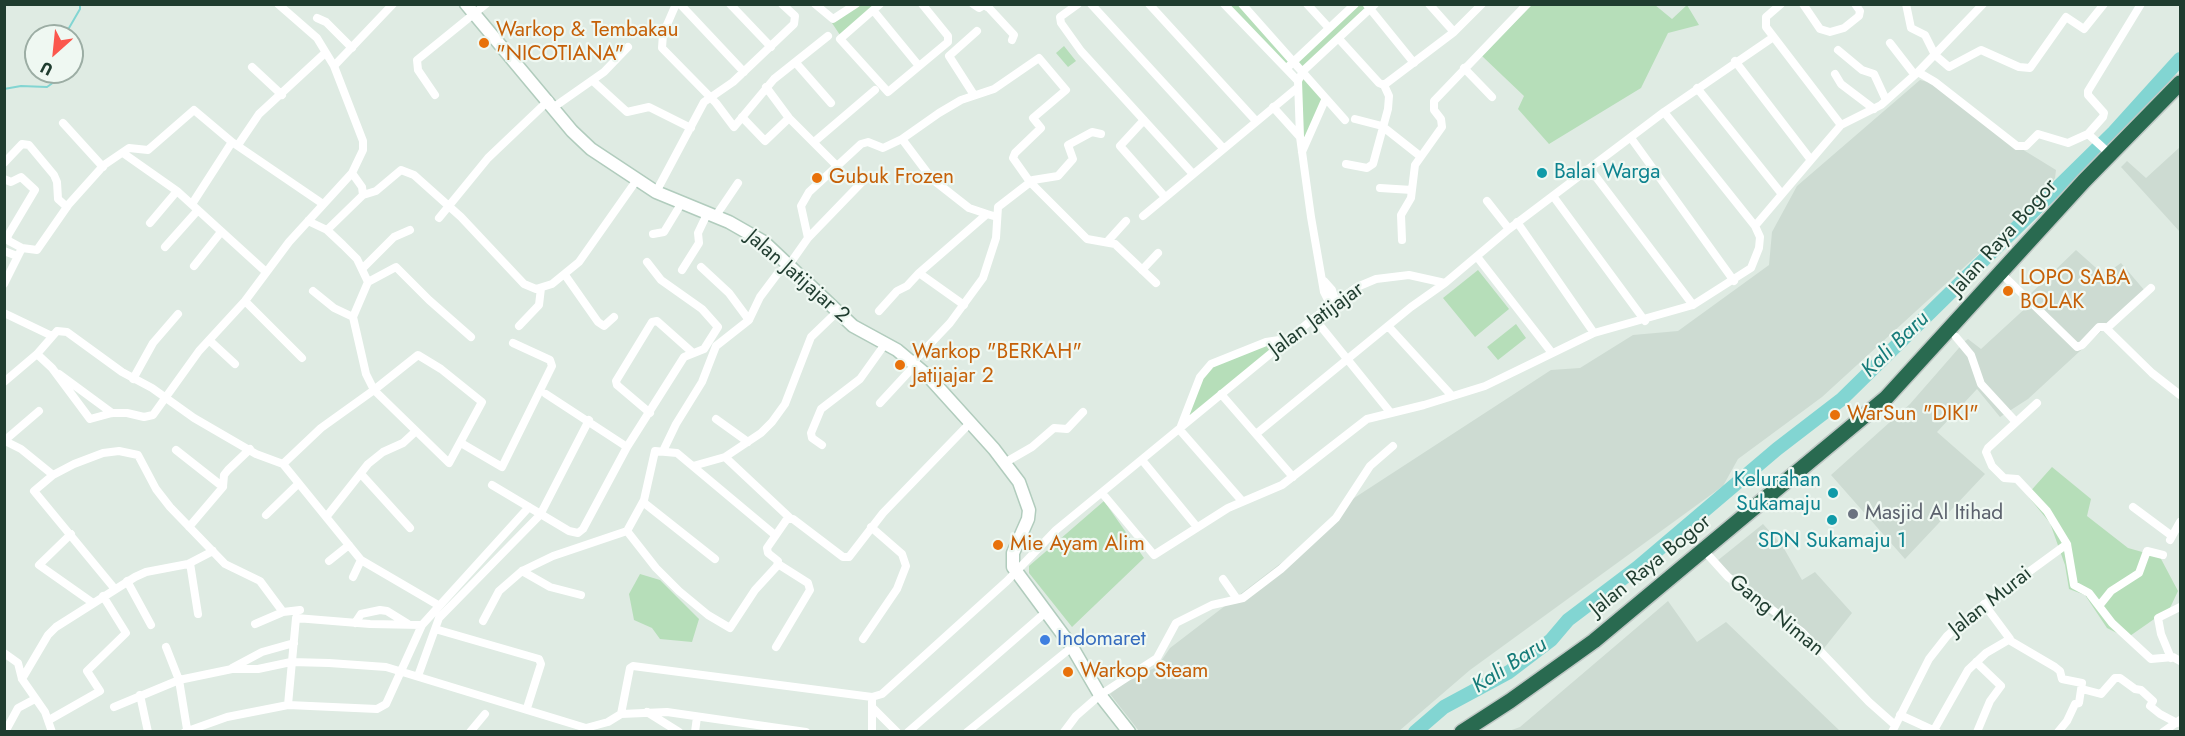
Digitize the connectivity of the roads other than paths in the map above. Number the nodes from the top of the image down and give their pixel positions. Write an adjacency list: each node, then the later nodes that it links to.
1 (278, 4): 45 (street)
2 (393, 4): 43 (street)
3 (466, 4): 31 (street, Jalan Jatijajar 2)
4 (486, 4): 31 (street)
5 (678, 4): 57 (street); 71 (street)
6 (730, 4): 42 (street)
7 (782, 4): 42 (street)
8 (815, 4): 9 (street)
9 (856, 4)
10 (922, 4): 52 (street)
11 (973, 4): 39 (street)
12 (1078, 4): 83 (street)
13 (1091, 4): 97 (street)
14 (1149, 4): 85 (street)
15 (1224, 4): 55 (street)
16 (1242, 4): 48 (street)
17 (1307, 4): 33 (street)
18 (1355, 4): 33 (street)
19 (1429, 4): 35 (street)
20 (1527, 4): 54 (street)
21 (1781, 4): 37 (street)
22 (1803, 4): 23 (street)
23 (1855, 4)
24 (1906, 4): 46 (street)
25 (1983, 4): 46 (street)
26 (2104, 4): 46 (street)
27 (2142, 4): 91 (street)
28 (1482, 5): 35 (street)
29 (1370, 6): 38 (street); 50 (street)
30 (876, 7): 52 (street); 52 (street)
31 (474, 16): 68 (street); 76 (street, Jalan Jatijajar 2)
32 (317, 18): 43 (street)
33 (1329, 28): 48 (street)
34 (977, 31): 69 (street)
35 (1454, 32): 50 (street)
36 (828, 36): 49 (street)
37 (1772, 38): 47 (street); 87 (street)
38 (1340, 39): 56 (street); 63 (street)
39 (1012, 40)
40 (1890, 43): 58 (street)
41 (628, 47): 60 (street)
42 (771, 47): 57 (street)
43 (352, 48): 51 (street)
44 (1838, 50): 74 (street)
45 (326, 52): 51 (street); 67 (street)
46 (1935, 56): 58 (street)
47 (1735, 61): 65 (street); 102 (street)
48 (1293, 62): 55 (street); 56 (street)
49 (796, 63): 64 (street); 75 (street)
50 (1414, 63): 63 (street)
51 (334, 66): 108 (street)
52 (919, 66)
53 (252, 67): 67 (street)
54 (1464, 68): 72 (street); 101 (street)
55 (1284, 70): 62 (street)
56 (1303, 70): 62 (street); 73 (street)
57 (744, 72): 71 (street)
58 (1916, 73): 74 (street); 91 (street)
59 (1835, 74): 78 (street)
60 (593, 81): 76 (street); 89 (street)
61 (2181, 82): 98 (highway, Jalan Raya Bogor)
62 (1297, 85): 77 (street); 92 (street)
63 (1384, 85): 88 (street)
64 (766, 87): 80 (street); 81 (street)
65 (1697, 88): 79 (street); 119 (street)
66 (874, 90): 95 (street)
67 (282, 95): 96 (street)
68 (435, 95)
69 (974, 95): 94 (street); 113 (street)
70 (2181, 95): 162 (highway, Jalan Raya Bogor)
71 (710, 97): 80 (street); 89 (street)
72 (1492, 97)
73 (1324, 100): 84 (street); 100 (street)
74 (1886, 100): 78 (street)
75 (831, 103)
76 (551, 104): 112 (street, Jalan Jatijajar 2); 128 (street)
77 (1274, 107): 85 (street); 92 (street)
78 (1874, 109): 87 (street)
79 (1664, 112): 93 (street); 138 (street)
80 (742, 117): 81 (street)
81 (789, 117): 95 (street)
82 (1356, 118): 88 (street)
83 (1144, 120): 109 (street); 122 (street)
84 (1345, 120)
85 (1256, 121): 97 (street)
86 (63, 123): 106 (street)
87 (1841, 125): 102 (street)
88 (1382, 126): 101 (street); 104 (street)
89 (691, 128): 118 (street)
90 (1101, 134): 113 (street)
91 (2089, 134): 98 (street)
92 (1300, 136): 100 (street)
93 (1631, 138): 107 (street); 163 (street)
94 (902, 139): 105 (street); 129 (street)
95 (814, 142): 105 (street)
96 (235, 144): 99 (street); 124 (street); 127 (street)
97 (1223, 148): 109 (street)
98 (2108, 152): 238 (highway, Jalan Raya Bogor)
99 (123, 153): 106 (street); 117 (street)
100 (1301, 153): 172 (street)
101 (1420, 156): 116 (street)
102 (1811, 160): 119 (street)
103 (4, 163): 126 (street)
104 (1346, 165)
105 (837, 166): 144 (street)
106 (103, 167): 126 (street)
107 (1590, 169): 121 (street); 174 (street)
108 (352, 173): 120 (street); 124 (street)
109 (1192, 174): 122 (street)
110 (4, 179): 149 (street)
111 (865, 179): 144 (street)
112 (636, 181): 118 (street, Jalan Jatijajar 2); 161 (street)
113 (1030, 182): 132 (street); 146 (street)
114 (738, 183): 130 (street)
115 (1380, 188): 116 (street)
116 (1412, 190): 145 (street)
117 (177, 191): 127 (street); 137 (street)
118 (657, 192): 125 (street, Jalan Jatijajar 2)
119 (1780, 194): 138 (street)
120 (363, 195): 128 (street); 140 (street)
121 (1552, 196): 136 (street); 183 (street)
122 (1165, 197): 131 (street)
123 (1487, 201): 139 (street)
124 (323, 204): 134 (street)
125 (681, 204): 130 (street, Jalan Jatijajar 2); 143 (street)
126 (67, 207): 149 (street)
127 (195, 207): 142 (street); 147 (street)
128 (449, 207): 133 (street); 168 (street)
129 (987, 214): 132 (street); 160 (street)
130 (711, 216): 153 (street, Jalan Jatijajar 2); 157 (street)
131 (1143, 216)
132 (997, 217): 173 (street)
133 (439, 218)
134 (308, 221): 140 (street); 159 (street)
135 (1126, 221): 146 (street)
136 (1517, 222): 139 (street); 187 (street)
137 (150, 223)
138 (1755, 226): 163 (street)
139 (1509, 229): 151 (street)
140 (327, 230): 156 (street)
141 (410, 230): 156 (street)
142 (221, 232): 154 (street); 159 (street)
143 (653, 234)
144 (808, 238): 153 (street)
145 (1401, 240)
146 (1107, 242): 158 (street)
147 (165, 247)
148 (4, 251): 149 (street)
149 (19, 252): 167 (street)
150 (1158, 253): 158 (street)
151 (1478, 258): 166 (street); 196 (street)
152 (647, 262): 195 (street)
153 (789, 265): 175 (street, Jalan Jatijajar 2); 182 (street)
154 (194, 266)
155 (701, 267): 182 (street)
156 (362, 269): 164 (street)
157 (682, 270)
158 (1142, 270): 165 (street)
159 (266, 272): 171 (street)
160 (919, 273): 173 (street); 176 (street)
161 (565, 275): 168 (street); 180 (street)
162 (2007, 279): 186 (street); 190 (highway, Jalan Raya Bogor)
163 (1734, 280): 174 (street)
164 (368, 282): 179 (street); 189 (street)
165 (1156, 283)
166 (1445, 283): 172 (street, Jalan Jatijajar); 185 (street)
167 (4, 284)
168 (541, 288): 184 (street)
169 (2151, 288): 186 (street)
170 (313, 291): 179 (street)
171 (245, 300): 192 (street); 198 (street)
172 (1334, 304): 181 (street, Jalan Jatijajar)
173 (964, 305): 200 (street)
174 (1693, 305): 183 (street)
175 (838, 311): 194 (street, Jalan Jatijajar 2); 226 (street)
176 (879, 311)
177 (4, 312): 188 (street)
178 (178, 314): 203 (street)
179 (353, 317): 205 (street)
180 (614, 317)
181 (1314, 318): 191 (street, Jalan Jatijajar); 199 (street)
182 (748, 320): 233 (street)
183 (1645, 321): 187 (street)
184 (519, 326)
185 (1388, 326): 199 (street); 209 (street)
186 (2107, 328): 208 (street)
187 (1594, 333): 196 (street)
188 (52, 336): 197 (street); 203 (street)
189 (471, 337)
190 (1956, 337): 220 (street); 238 (highway, Jalan Raya Bogor)
191 (1286, 339): 207 (street, Jalan Jatijajar); 222 (street)
192 (209, 340): 201 (street); 210 (street)
193 (513, 343): 227 (street)
194 (885, 344): 200 (street, Jalan Jatijajar 2); 228 (street)
195 (693, 353): 217 (street); 217 (street)
196 (1552, 353): 209 (street)
197 (37, 354): 202 (street); 204 (street)
198 (302, 358)
199 (1348, 359): 215 (street); 224 (street)
200 (915, 363): 211 (street); 221 (street, Jalan Jatijajar 2)
201 (235, 364)
202 (52, 368): 216 (street); 216 (street)
203 (133, 379): 210 (street)
204 (4, 382)
205 (374, 390): 223 (street); 227 (street); 237 (street)
206 (546, 394): 219 (street)
207 (1221, 394): 222 (street, Jalan Jatijajar); 224 (street)
208 (2181, 395)
209 (1452, 396): 215 (street)
210 (166, 397): 216 (street); 232 (street)
211 (880, 403)
212 (2037, 403): 220 (street)
213 (39, 411): 225 (street)
214 (1083, 412): 236 (street)
215 (1390, 412): 242 (street)
216 (112, 413)
217 (650, 413): 230 (street)
218 (716, 419): 226 (street)
219 (589, 420): 230 (street); 252 (street)
220 (2015, 421): 263 (street)
221 (969, 424): 236 (street, Jalan Jatijajar 2); 257 (street)
222 (1180, 428): 235 (street, Jalan Jatijajar); 247 (street)
223 (416, 431): 227 (street); 240 (street)
224 (1256, 434): 242 (street)
225 (5, 441): 241 (street)
226 (748, 442): 234 (street)
227 (462, 443)
228 (822, 445)
229 (1393, 446): 281 (street)
230 (627, 447): 252 (street)
231 (176, 450): 245 (street)
232 (250, 450): 237 (street); 245 (street)
233 (663, 451): 239 (street); 248 (street)
234 (725, 457): 239 (street); 254 (street)
235 (1142, 460): 246 (street, Jalan Jatijajar); 258 (street)
236 (1005, 462): 274 (street, Jalan Jatijajar 2)
237 (283, 464): 243 (street)
238 (1813, 465): 267 (highway, Jalan Raya Bogor); 346 (highway, Jalan Raya Bogor)
239 (693, 466): 262 (street)
240 (361, 474): 253 (street); 259 (street)
241 (53, 475): 256 (street); 261 (street)
242 (1293, 477): 247 (street)
243 (298, 484): 251 (street); 253 (street)
244 (492, 485): 249 (street)
245 (224, 487): 256 (street)
246 (1102, 493): 258 (street); 274 (street, Jalan Jatijajar)
247 (1242, 501): 258 (street)
248 (643, 502): 260 (street); 268 (street)
249 (529, 507): 252 (street); 284 (street)
250 (2133, 507): 255 (street)
251 (266, 515)
252 (540, 515): 297 (street)
253 (327, 516): 264 (street)
254 (790, 518): 257 (street); 262 (street)
255 (2181, 522)
256 (189, 527): 265 (street)
257 (871, 527): 298 (street)
258 (1197, 527)
259 (410, 528)
260 (627, 531): 272 (street); 273 (street)
261 (71, 534): 278 (street); 282 (street)
262 (775, 535): 272 (street)
263 (2067, 544): 283 (street, Jalan Murai); 285 (street)
264 (349, 545): 269 (street); 270 (street)
265 (213, 551): 271 (street); 288 (street)
266 (2163, 555): 285 (street)
267 (1709, 556): 330 (street, Gang Niman); 347 (highway, Jalan Raya Bogor)
268 (715, 559)
269 (361, 560): 275 (street); 284 (street)
270 (329, 561)
271 (190, 563): 277 (street); 290 (street)
272 (778, 564): 302 (street)
273 (522, 571): 279 (street); 291 (street)
274 (1016, 572): 289 (street); 317 (street, Jalan Jatijajar)
275 (353, 577)
276 (1223, 579): 281 (street)
277 (127, 581): 278 (street); 295 (street)
278 (114, 588): 280 (street)
279 (581, 595)
280 (103, 596): 282 (street); 328 (street)
281 (1237, 599): 315 (street)
282 (93, 603): 312 (street)
283 (1984, 604): 299 (street); 326 (street, Jalan Murai)
284 (438, 605): 296 (street)
285 (2099, 606): 305 (street)
286 (2181, 607): 305 (street)
287 (300, 610): 288 (street)
288 (283, 612): 293 (street)
289 (1046, 612): 303 (street); 342 (street)
290 (198, 614)
291 (483, 621)
292 (355, 623): 294 (street); 294 (street); 300 (street)
293 (255, 624)
294 (408, 624): 296 (street)
295 (151, 625)
296 (422, 625): 310 (street)
297 (435, 629): 311 (street); 321 (street)
298 (864, 639)
299 (2009, 640): 308 (street); 314 (street)
300 (294, 643): 307 (street); 309 (street)
301 (166, 647): 313 (street)
302 (776, 647)
303 (1072, 647): 315 (street); 343 (street)
304 (4, 653): 312 (street)
305 (2171, 658): 306 (street)
306 (2181, 661)
307 (291, 662): 309 (street); 310 (street); 319 (street)
308 (1976, 662): 332 (street); 348 (street)
309 (232, 669): 313 (street)
310 (401, 671): 311 (street); 319 (street)
311 (418, 676): 321 (street)
312 (22, 679): 318 (street)
313 (178, 680): 316 (street); 331 (street)
314 (2082, 689): 329 (street); 349 (street)
315 (1100, 694): 344 (street); 345 (street)
316 (140, 695): 320 (street); 335 (street)
317 (872, 697): 322 (street); 325 (street)
318 (36, 699): 328 (street); 333 (street)
319 (288, 705): 331 (street)
320 (114, 707)
321 (527, 708): 325 (street)
322 (873, 708): 340 (street); 341 (street)
323 (647, 712): 325 (street); 327 (street); 337 (street)
324 (485, 714): 336 (street)
325 (621, 714)
326 (1900, 715): 330 (street, Jalan Murai); 332 (street)
327 (697, 717): 338 (street); 339 (street)
328 (49, 720): 334 (street)
329 (2179, 721): 350 (street)
330 (1894, 728)
331 (186, 730)
332 (1936, 731)
333 (5, 732)
334 (52, 732)
335 (148, 732)
336 (470, 732)
337 (679, 732)
338 (695, 732)
339 (806, 732)
340 (872, 732)
341 (897, 732)
342 (908, 732)
343 (967, 732)
344 (1064, 732)
345 (1129, 732)
346 (1462, 732)
347 (1475, 732)
348 (1977, 732)
349 (2058, 732)
350 (2163, 732)

